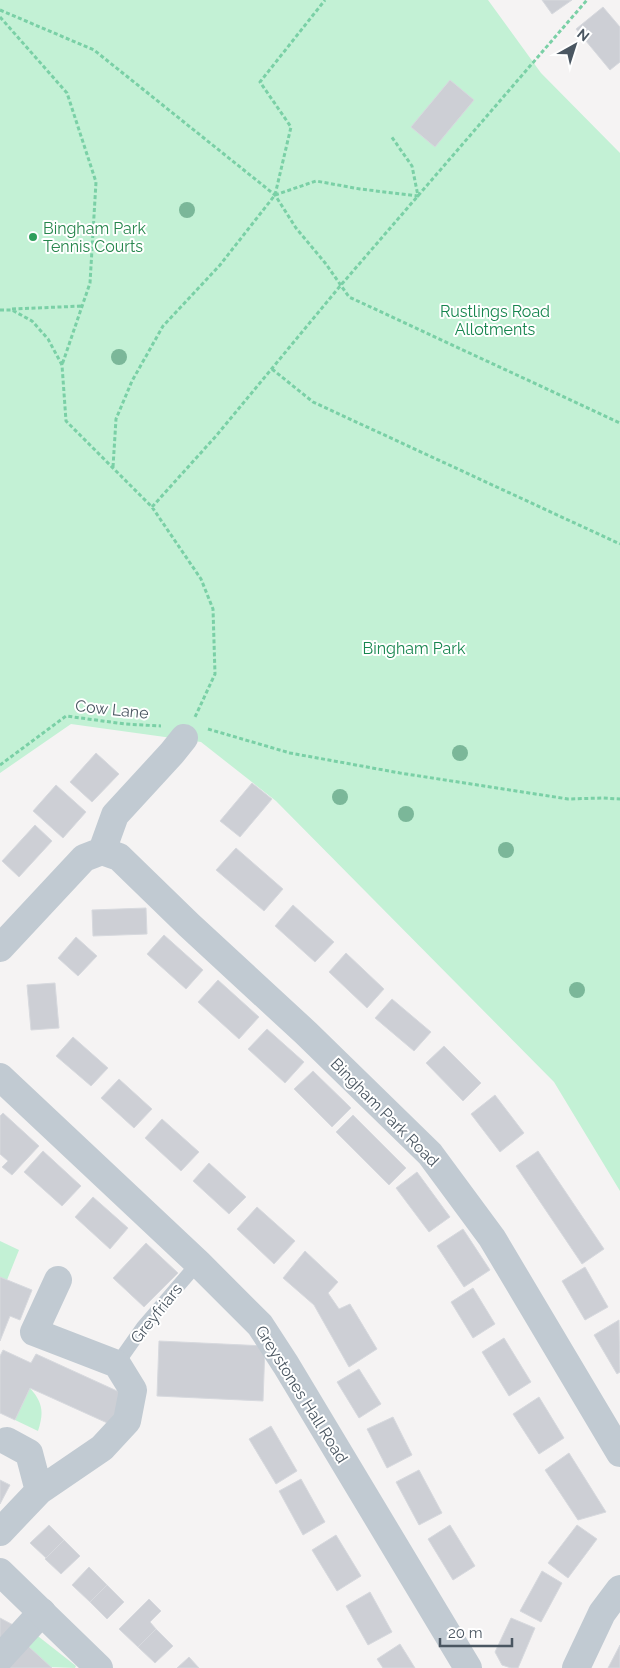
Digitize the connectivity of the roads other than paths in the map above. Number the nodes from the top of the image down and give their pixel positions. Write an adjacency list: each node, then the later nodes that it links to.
1 (181, 730): 2 (street)
2 (102, 851): 3 (street); 9 (street, Bingham Park Road)
3 (0, 948)
4 (0, 1077): 5 (street, Greystones Hall Road)
5 (198, 1263): 7 (lane, Greyfriars); 17 (street, Greystones Hall Road)
6 (58, 1280): 7 (street)
7 (116, 1364): 10 (street)
8 (7, 1441): 10 (street)
9 (620, 1453)
10 (39, 1491): 11 (street)
11 (0, 1532)
12 (0, 1572): 14 (street)
13 (620, 1589): 18 (street)
14 (42, 1612): 15 (street); 16 (street)
15 (0, 1658)
16 (99, 1668)
17 (468, 1668)
18 (576, 1668)

